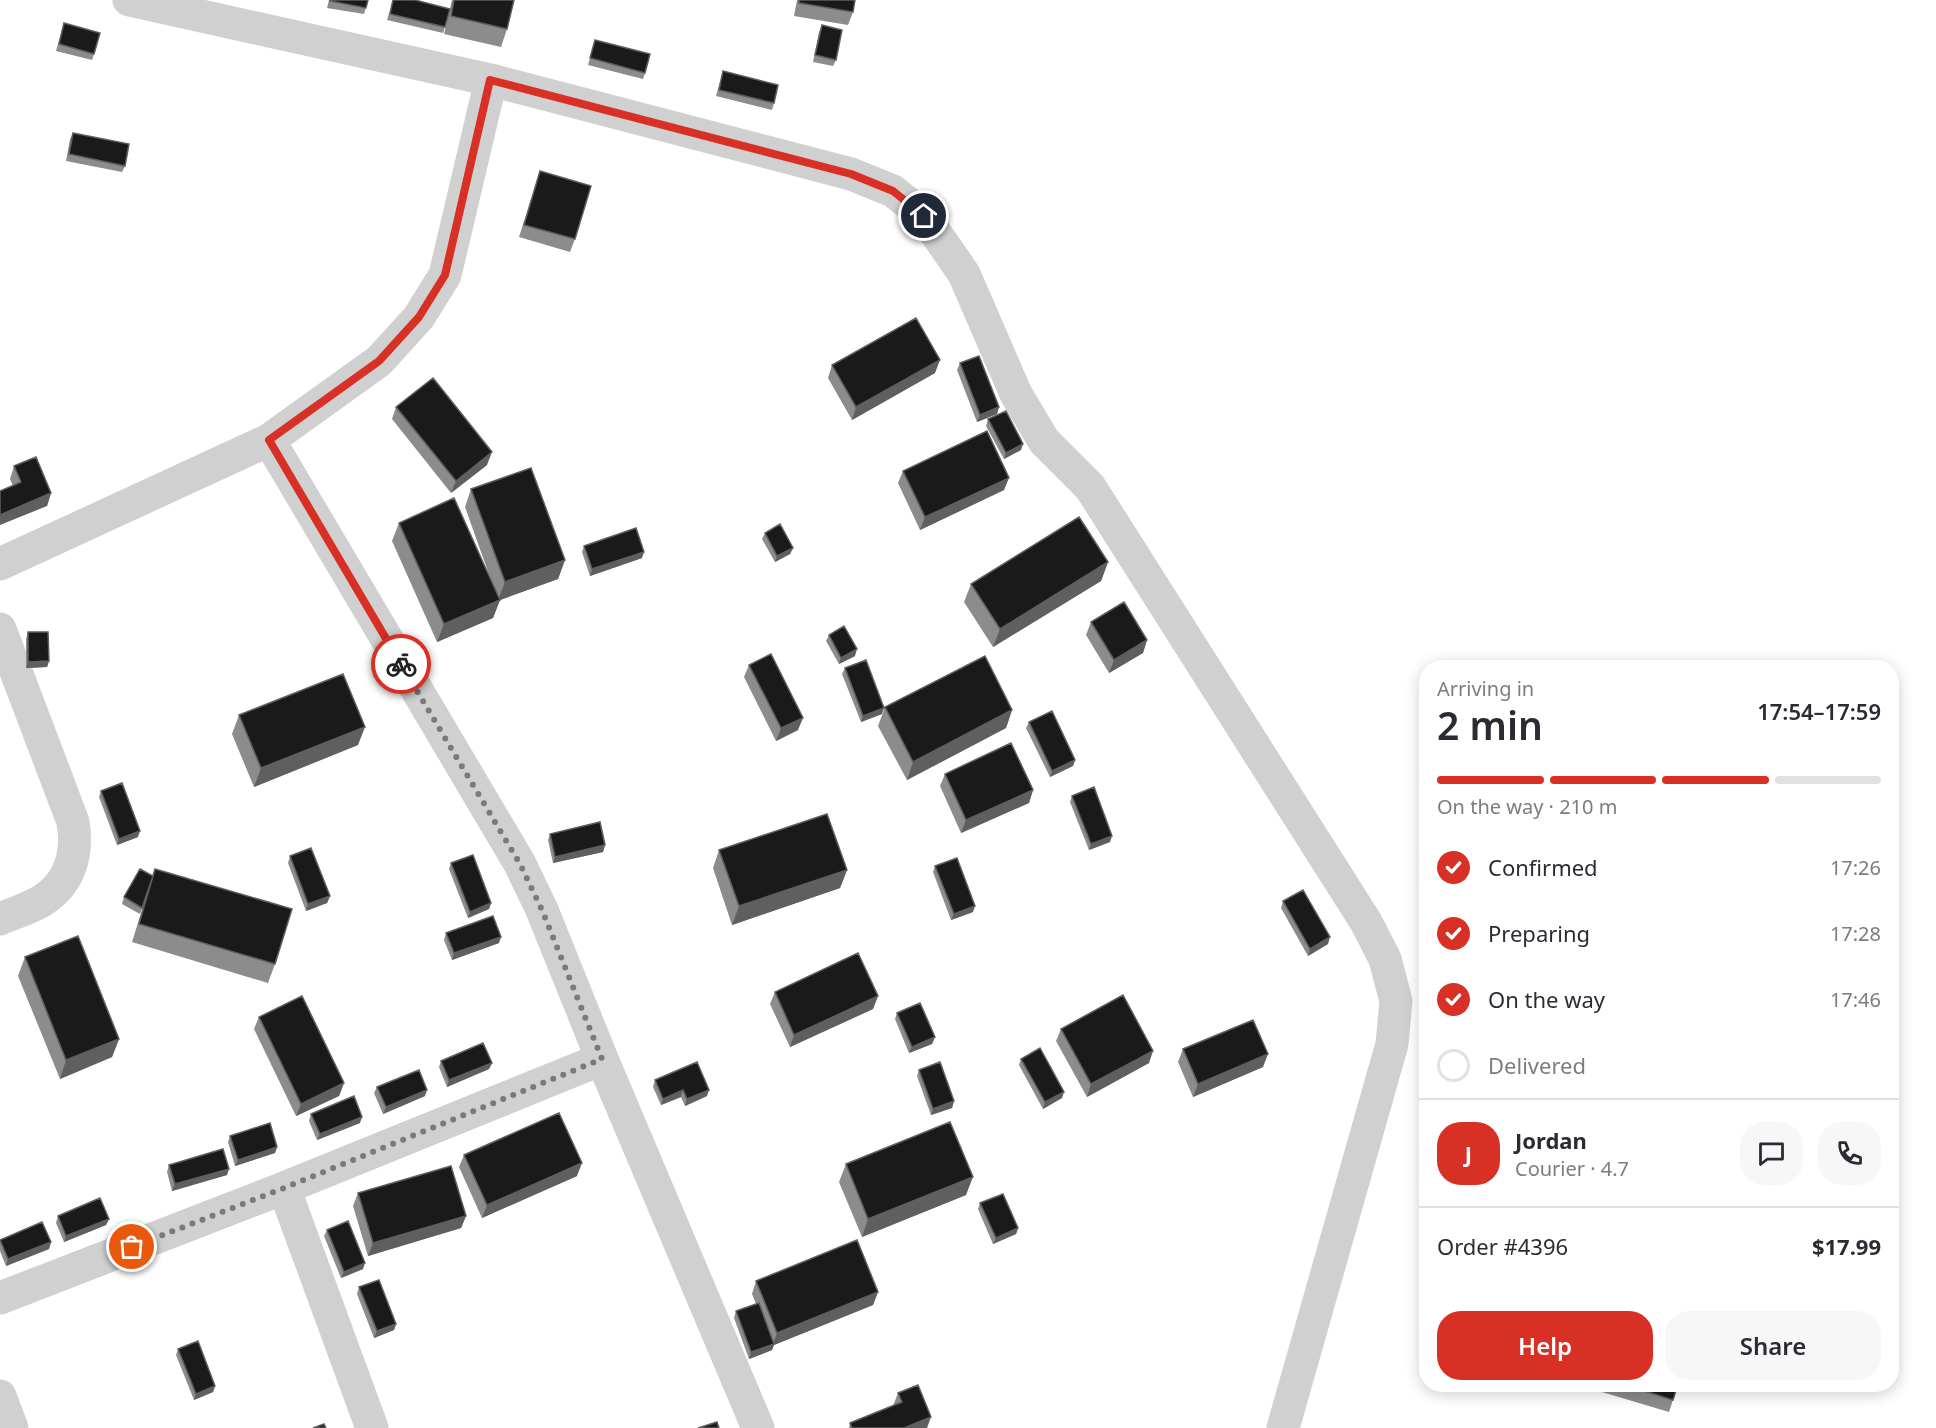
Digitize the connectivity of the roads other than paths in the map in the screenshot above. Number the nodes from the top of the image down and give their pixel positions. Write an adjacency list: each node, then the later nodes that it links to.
1 (129, 0): 2 (street)
2 (490, 80): 3 (street); 14 (street)
3 (269, 440): 4 (street); 7 (street)
4 (0, 564)
5 (0, 629): 6 (street)
6 (0, 919)
7 (602, 1059): 8 (street); 13 (street)
8 (284, 1188): 9 (street); 12 (street)
9 (0, 1298)
10 (0, 1396): 11 (street)
11 (12, 1428)
12 (372, 1428)
13 (758, 1428)
14 (1283, 1428)

